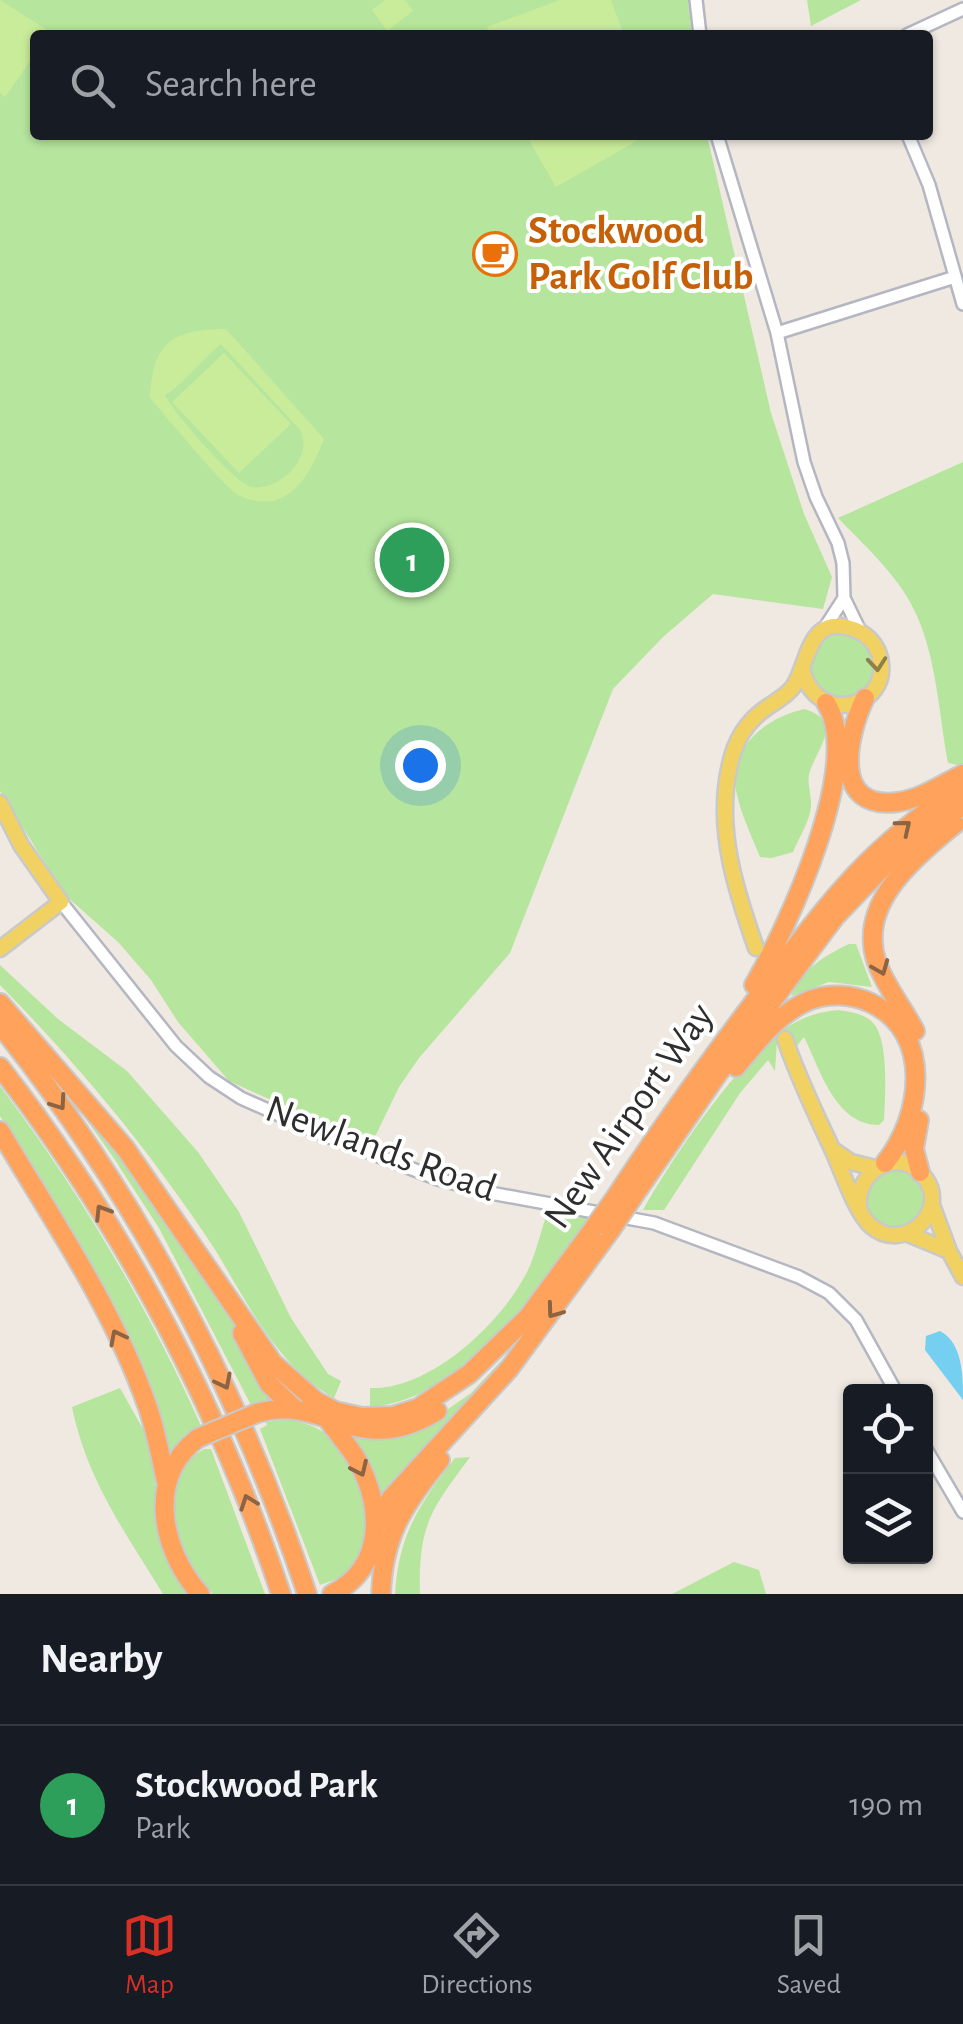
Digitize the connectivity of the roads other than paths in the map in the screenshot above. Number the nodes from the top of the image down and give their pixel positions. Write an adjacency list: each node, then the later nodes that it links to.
1 (696, 0): 3 (street)
2 (963, 10): 4 (street)
3 (699, 30)
4 (918, 30)
5 (719, 140): 9 (street)
6 (910, 140): 7 (street)
7 (955, 276): 8 (street); 9 (street)
8 (963, 304)
9 (777, 333): 10 (street)
10 (844, 598): 11 (street); 12 (street)
11 (860, 631): 12 (main road); 14 (main road, one-way to 14)
12 (822, 632): 13 (main road)
13 (802, 668): 15 (main road); 16 (main road)
14 (865, 698): 16 (main road); 17 (highway)
15 (779, 700): 16 (main road); 23 (main road)
16 (823, 701): 27 (highway)
17 (963, 774)
18 (963, 788): 27 (highway, New Airport Way, one-way to 18)
19 (0, 803): 22 (main road, Newlands Road)
20 (963, 804): 31 (highway, New Airport Way)
21 (963, 817): 34 (highway, one-way to 34)
22 (60, 902): 24 (main road); 44 (street, Newlands Road)
23 (756, 948)
24 (0, 949)
25 (0, 1003): 41 (highway)
26 (0, 1025): 55 (highway, one-way to 55)
27 (728, 1034): 35 (highway, New Airport Way)
28 (784, 1038): 32 (main road)
29 (0, 1067): 54 (highway, one-way to 29)
30 (0, 1130): 49 (highway, one-way to 30)
31 (676, 1135): 33 (highway); 35 (highway, New Airport Way)
32 (832, 1148): 33 (main road); 37 (main road)
33 (880, 1166): 34 (main road); 37 (main road)
34 (920, 1172): 36 (main road)
35 (625, 1196): 38 (highway, New Airport Way, bridge)
36 (932, 1204): 39 (main road); 40 (main road)
37 (859, 1206): 39 (main road)
38 (601, 1230): 43 (highway, New Airport Way); 45 (highway, New Airport Way, one-way to 45)
39 (908, 1234): 40 (main road)
40 (949, 1252): 42 (main road)
41 (210, 1270): 43 (highway); 46 (highway)
42 (963, 1276)
43 (530, 1315): 47 (highway, New Airport Way)
44 (892, 1384)
45 (491, 1391): 51 (highway, New Airport Way); 58 (highway)
46 (295, 1409): 47 (highway, New Airport Way); 49 (highway, bridge)
47 (328, 1420): 51 (highway, one-way to 51)
48 (933, 1460): 50 (street)
49 (166, 1480): 53 (highway)
50 (963, 1512)
51 (377, 1524): 52 (highway)
52 (371, 1554): 56 (highway); 57 (highway)
53 (200, 1594)
54 (281, 1594)
55 (308, 1594)
56 (332, 1594)
57 (370, 1594)
58 (380, 1594)

